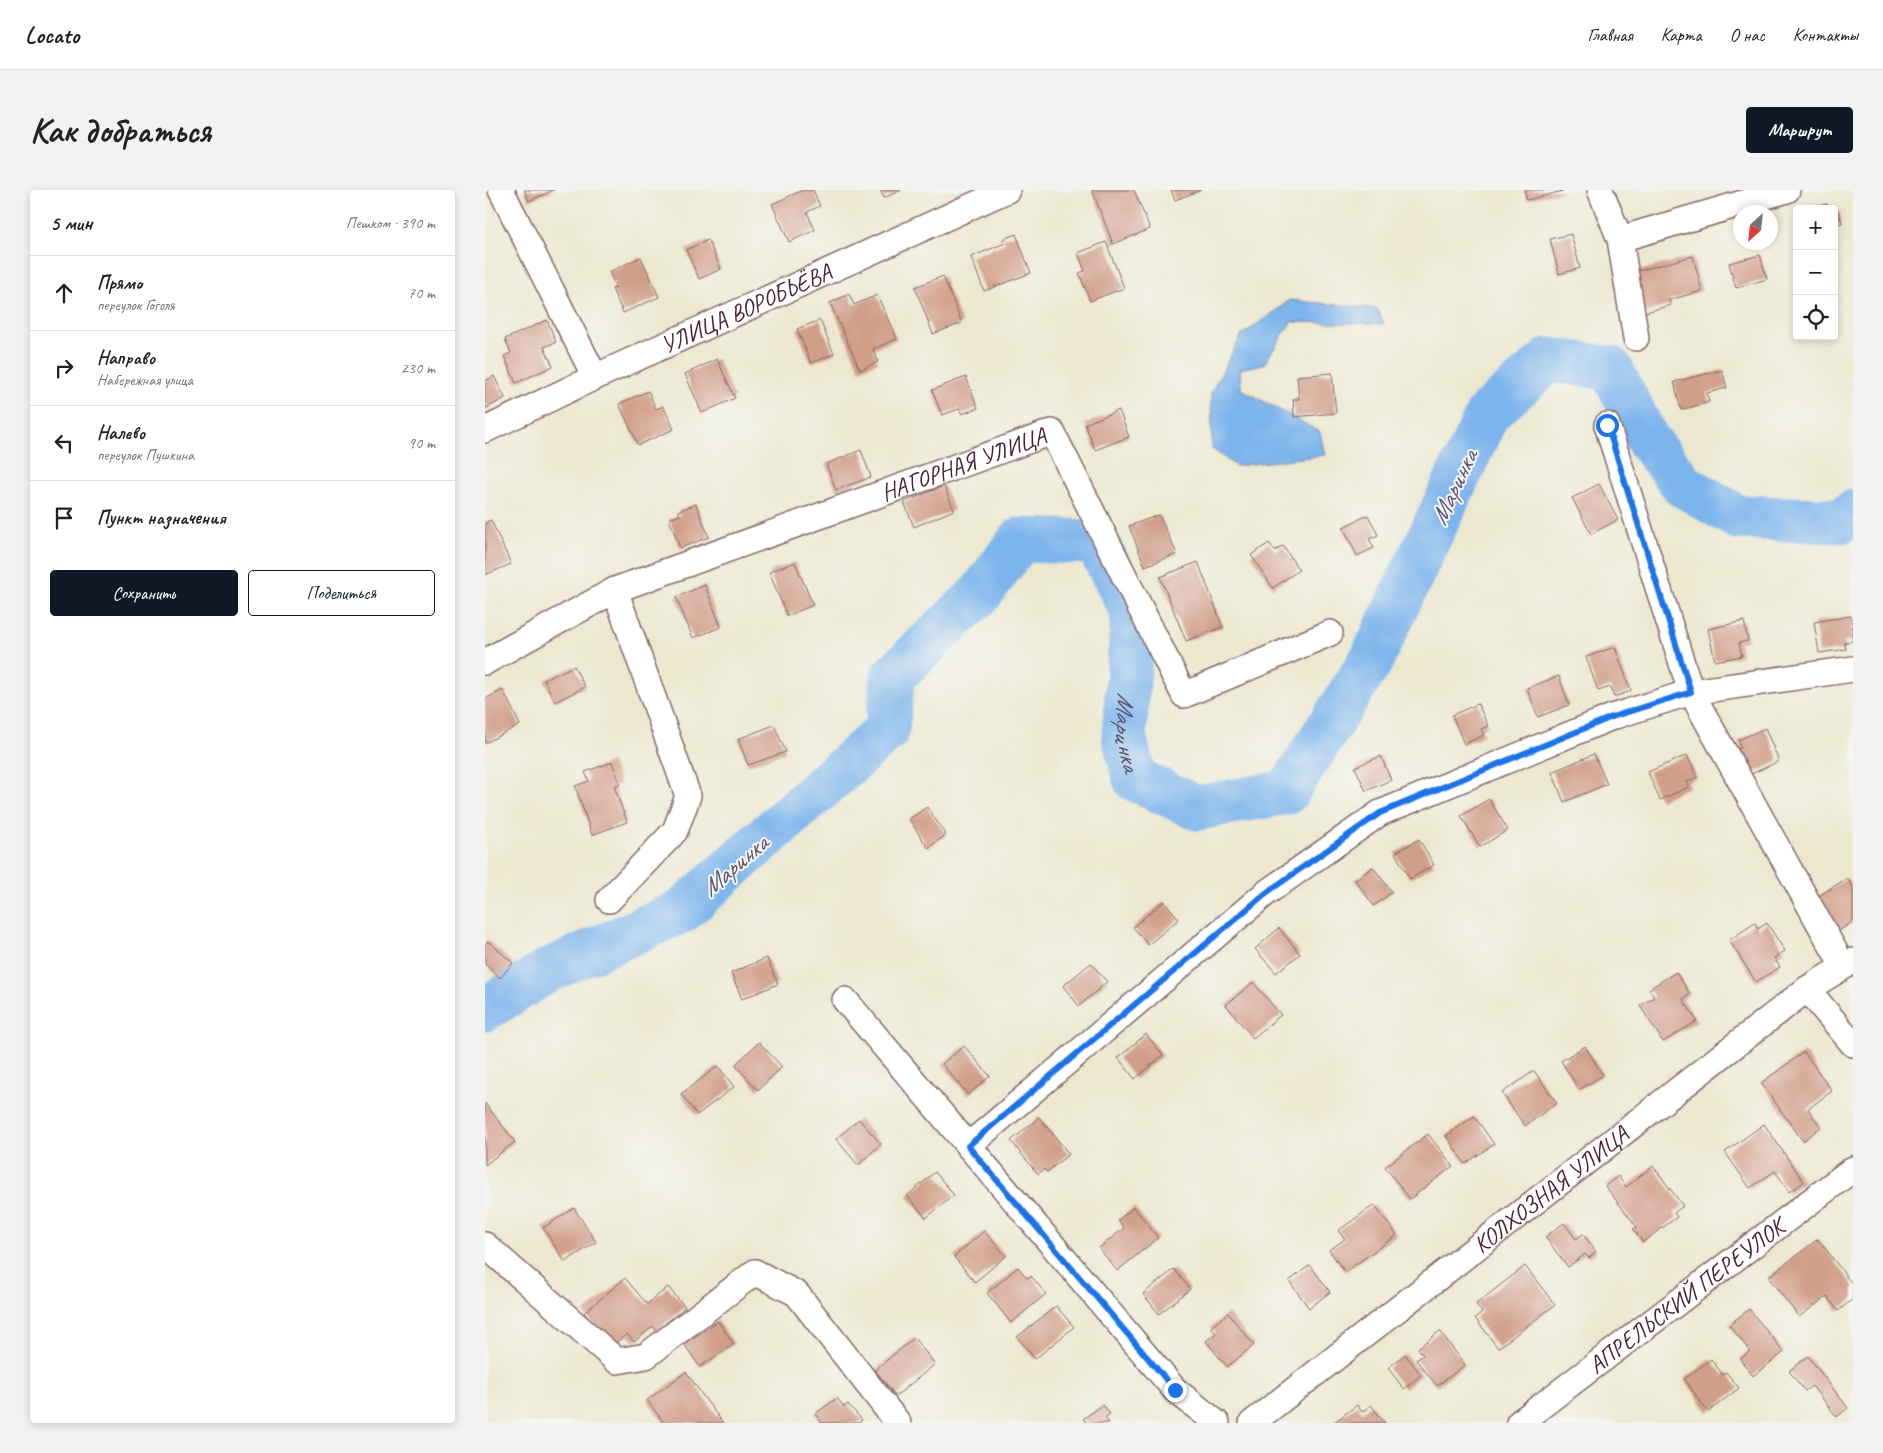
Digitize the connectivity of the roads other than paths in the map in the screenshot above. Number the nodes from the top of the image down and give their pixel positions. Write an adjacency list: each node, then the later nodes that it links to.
1 (501, 190): 7 (street)
2 (1007, 190): 7 (street, УЛИЦА ВОРОБЬЁВА)
3 (1600, 190): 5 (street)
4 (1787, 190): 5 (street)
5 (1620, 239): 6 (street)
6 (1636, 338)
7 (595, 377): 9 (street, УЛИЦА ВОРОБЬЁВА)
8 (1607, 425): 14 (street)
9 (485, 430)
10 (615, 590): 11 (street, НАГОРНАЯ УЛИЦА); 12 (street, НАГОРНАЯ УЛИЦА); 15 (street)
11 (1330, 633)
12 (485, 662)
13 (1853, 669): 14 (street)
14 (1691, 692): 16 (street); 20 (street)
15 (609, 900)
16 (1848, 964): 17 (street, КОЛХОЗНАЯ УЛИЦА)
17 (1807, 989): 19 (street); 25 (street, КОЛХОЗНАЯ УЛИЦА)
18 (845, 1000): 20 (street)
19 (1853, 1044)
20 (968, 1146): 24 (street)
21 (1853, 1169): 26 (street, АПРЕЛЬСКИЙ ПЕРЕУЛОК)
22 (485, 1245): 23 (street)
23 (898, 1423)
24 (1217, 1423)
25 (1252, 1423)
26 (1519, 1423)

